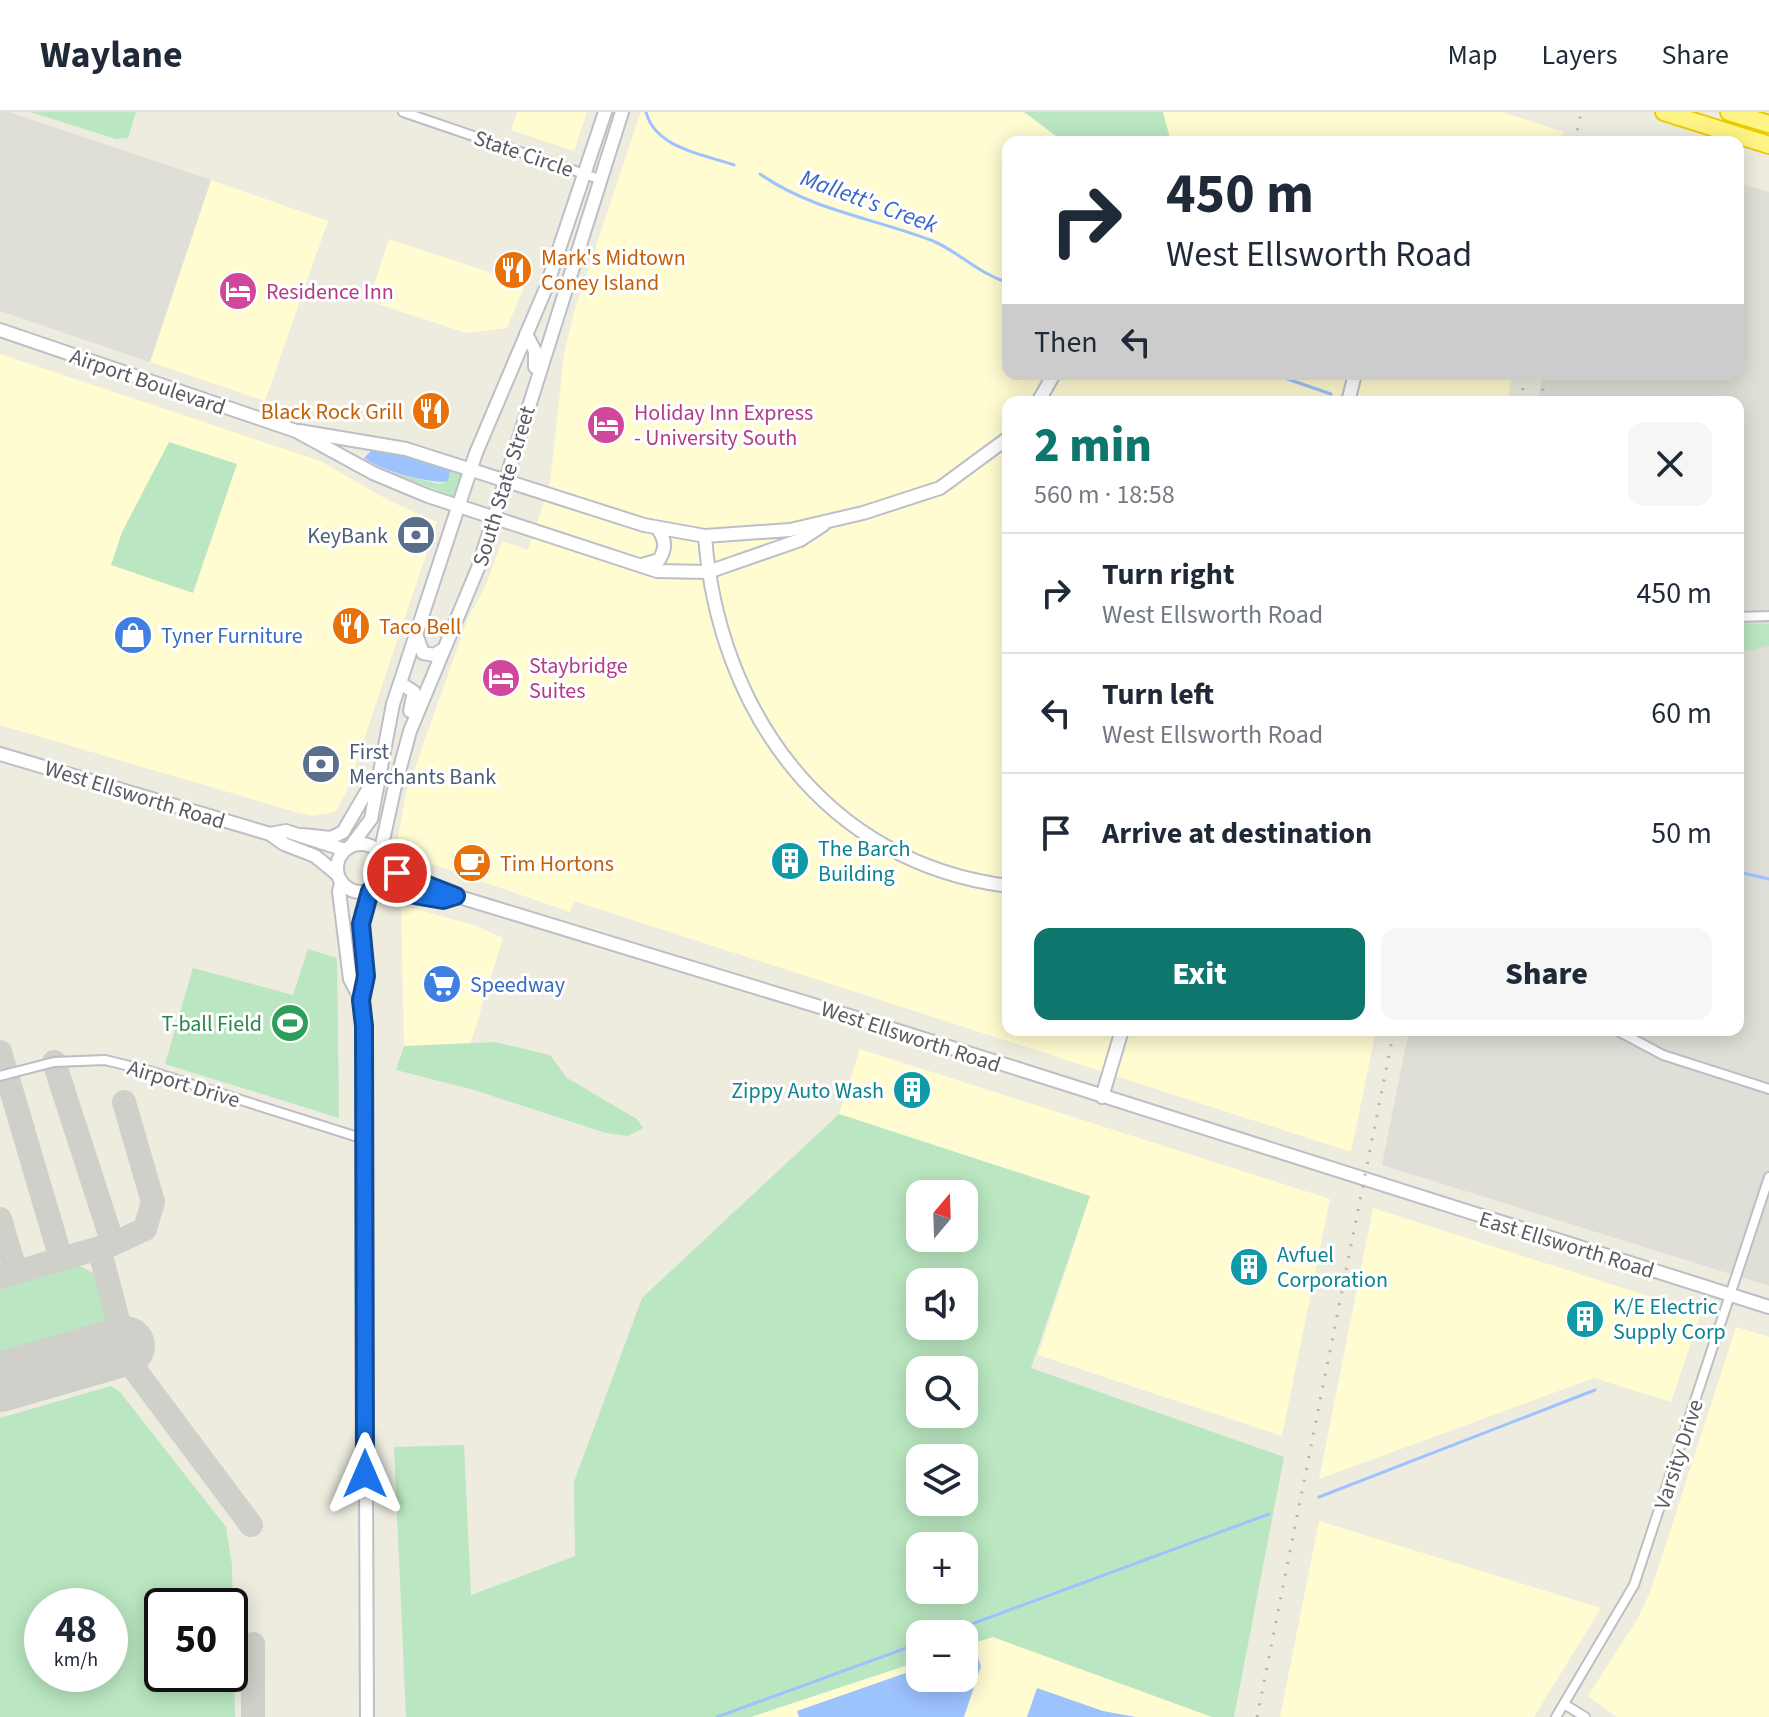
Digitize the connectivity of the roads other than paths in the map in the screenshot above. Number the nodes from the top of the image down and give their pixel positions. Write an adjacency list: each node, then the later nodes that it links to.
1 (403, 112): 12 (street, State Circle)
2 (605, 112): 8 (main road, South State Street)
3 (622, 112): 10 (main road, South State Street)
4 (1664, 112): 7 (highway)
5 (1729, 112): 6 (highway)
6 (1769, 124)
7 (1740, 136)
8 (597, 137): 10 (street); 12 (main road, South State Street)
9 (1744, 137): 11 (highway)
10 (612, 142): 13 (main road, South State Street)
11 (1769, 145)
12 (584, 174): 13 (street, State Circle); 15 (main road, South State Street)
13 (599, 179): 17 (main road, South State Street)
14 (0, 330): 16 (main road, Airport Boulevard)
15 (526, 334): 17 (main road); 21 (main road, South State Street)
16 (296, 431): 19 (main road, Airport Boulevard); 20 (main road, Airport Boulevard)
17 (518, 436): 22 (main road, South State Street)
18 (1002, 442): 25 (main road)
19 (406, 449): 20 (main road); 21 (main road, Airport Boulevard)
20 (360, 465): 23 (main road, Airport Boulevard)
21 (471, 469): 22 (main road, Airport Boulevard); 23 (main road, South State Street)
22 (506, 479): 24 (main road, South State Street); 26 (main road, Airport Boulevard)
23 (459, 507): 24 (main road, Airport Boulevard); 32 (main road, South State Street)
24 (493, 519): 28 (main road, Airport Boulevard); 33 (main road, South State Street)
25 (823, 525): 27 (main road, Airport Boulevard); 29 (main road, Airport Boulevard)
26 (658, 529): 27 (main road, Airport Boulevard); 28 (main road)
27 (705, 536): 29 (main road)
28 (638, 565): 29 (main road, Airport Boulevard)
29 (708, 572): 45 (main road)
30 (1769, 616): 31 (street)
31 (1744, 617)
32 (418, 630): 33 (main road); 34 (main road, South State Street)
33 (444, 649): 36 (main road, South State Street)
34 (400, 683): 35 (main road, South State Street); 36 (main road)
35 (388, 727): 37 (main road, South State Street); 39 (main road)
36 (405, 748): 39 (main road, South State Street)
37 (382, 753): 41 (main road); 42 (main road, South State Street)
38 (0, 754): 40 (main road, West Ellsworth Road)
39 (396, 782): 43 (main road, South State Street)
40 (270, 834): 41 (main road, West Ellsworth Road); 44 (main road, West Ellsworth Road)
41 (302, 835): 42 (main road, West Ellsworth Road)
42 (348, 848): 43 (main road); 44 (main road)
43 (384, 861): 46 (main road); 47 (main road, West Ellsworth Road)
44 (339, 878): 46 (main road); 48 (main road)
45 (1002, 885)
46 (372, 889): 47 (main road, West Ellsworth Road); 48 (main road)
47 (456, 896): 53 (main road, West Ellsworth Road)
48 (361, 1000): 54 (main road)
49 (1120, 1036): 53 (main road)
50 (1627, 1036): 52 (street)
51 (0, 1076): 54 (street, Airport Drive)
52 (1769, 1089)
53 (1102, 1097): 56 (main road, West Ellsworth Road)
54 (364, 1139): 60 (main road)
55 (1769, 1177): 57 (street, Varsity Drive)
56 (1365, 1179): 57 (main road, East Ellsworth Road)
57 (1729, 1294): 58 (main road, East Ellsworth Road); 59 (street, Varsity Drive)
58 (1769, 1307)
59 (1564, 1704): 61 (street, Varsity Drive); 62 (street)
60 (367, 1717)
61 (1556, 1717)
62 (1585, 1717)

